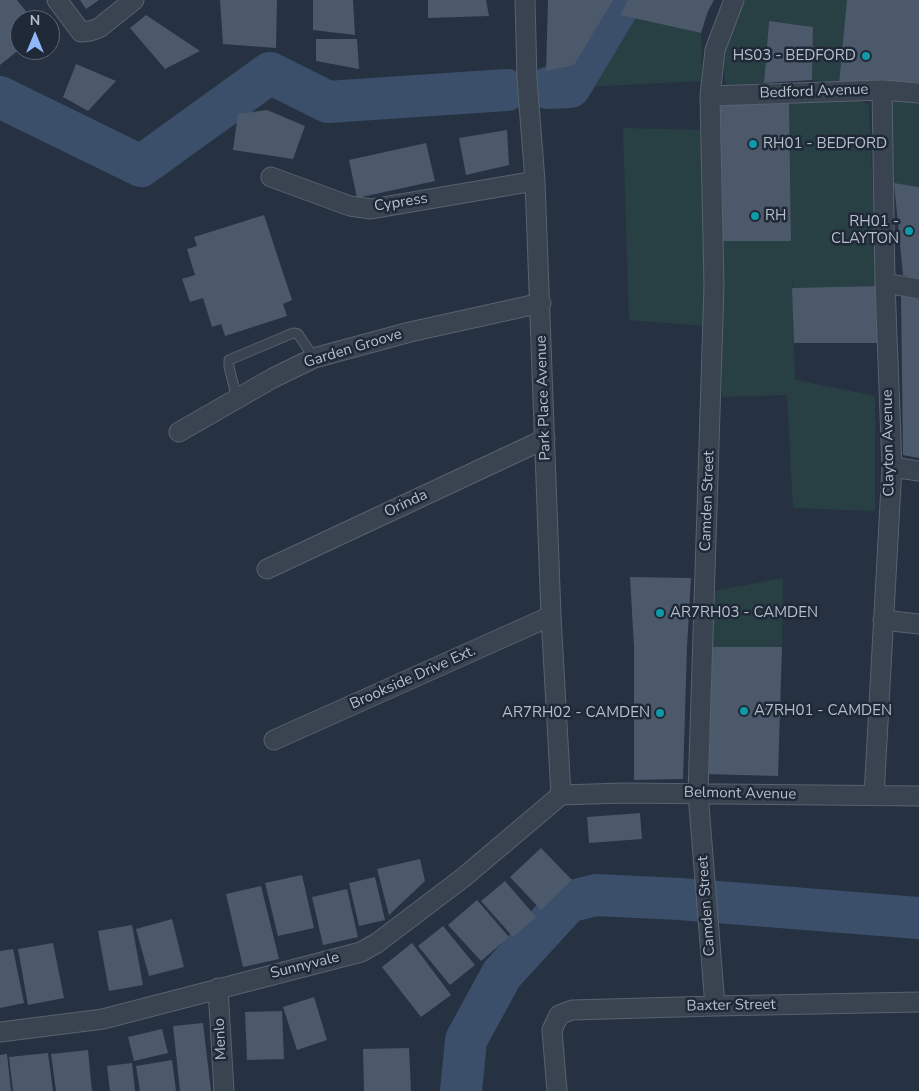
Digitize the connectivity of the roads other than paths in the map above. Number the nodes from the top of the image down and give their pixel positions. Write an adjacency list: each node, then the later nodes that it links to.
1 (57, 0): 2 (street)
2 (134, 0)
3 (525, 0): 9 (street, Park Place Avenue)
4 (734, 0): 7 (street, Camden Street)
5 (882, 90): 6 (street, Bedford Avenue); 7 (street, Bedford Avenue); 10 (street, Clayton Avenue)
6 (919, 92)
7 (710, 96): 24 (street, Camden Street)
8 (271, 177): 9 (street, Cypress)
9 (535, 181): 12 (street, Park Place Avenue)
10 (884, 283): 11 (street); 17 (street, Clayton Avenue)
11 (919, 289)
12 (540, 303): 13 (street, Garden Groove); 16 (street, Park Place Avenue)
13 (314, 358): 14 (street, Garden Groove); 14 (lane)
14 (237, 399): 15 (street, Garden Groove)
15 (179, 432)
16 (545, 439): 19 (street, Orinda); 20 (street, Park Place Avenue)
17 (892, 467): 18 (street); 21 (street, Clayton Avenue)
18 (919, 470)
19 (267, 568)
20 (552, 616): 23 (street, Brookside Drive Ext.); 25 (street, Park Place Avenue)
21 (883, 620): 22 (street); 26 (street, Clayton Avenue)
22 (919, 624)
23 (274, 740)
24 (698, 793): 25 (street, Belmont Avenue); 26 (street, Belmont Avenue); 30 (street, Camden Street)
25 (561, 795): 28 (street, Sunnyvale)
26 (874, 796): 27 (street, Belmont Avenue)
27 (919, 796)
28 (218, 988): 31 (street, Sunnyvale); 32 (street, Menlo)
29 (919, 1002): 30 (street, Baxter Street)
30 (715, 1006): 33 (street, Baxter Street)
31 (0, 1032)
32 (224, 1091)
33 (557, 1091)

